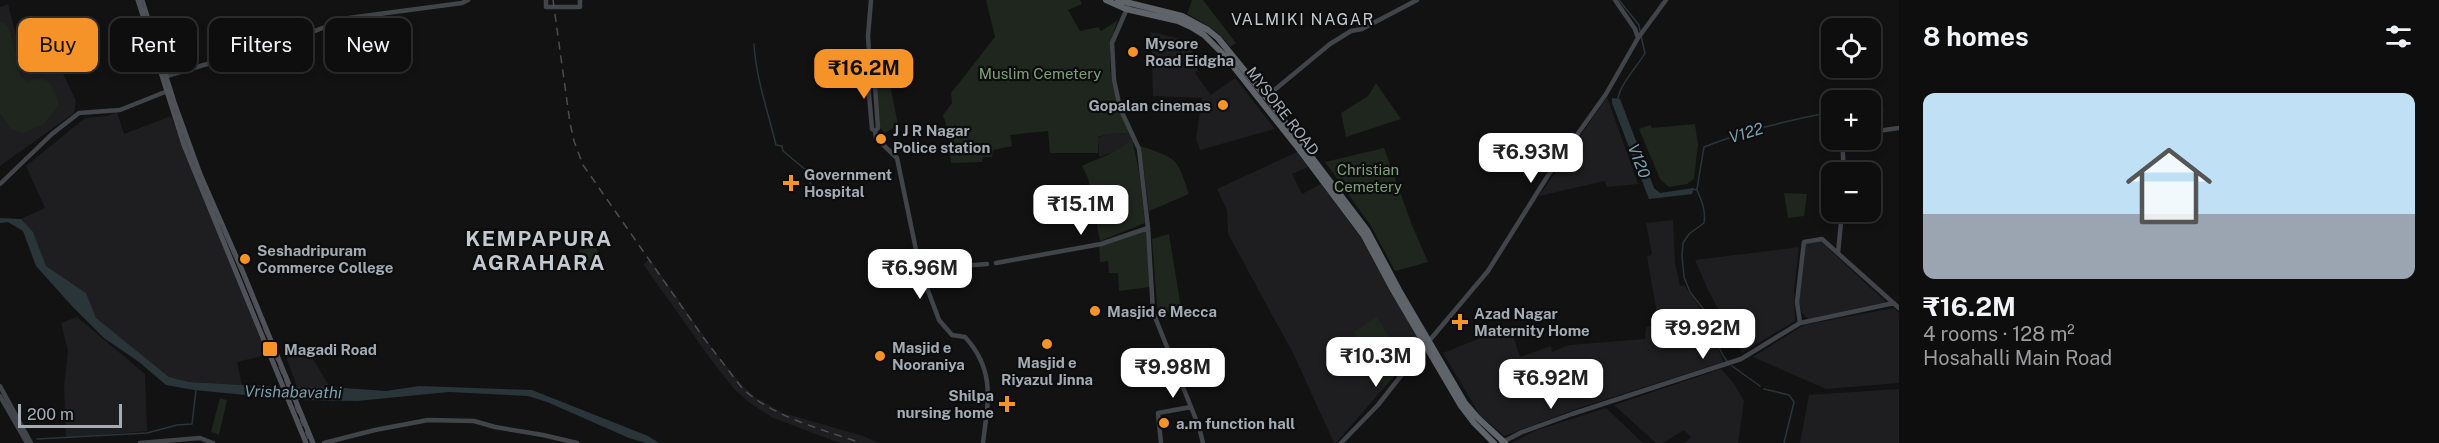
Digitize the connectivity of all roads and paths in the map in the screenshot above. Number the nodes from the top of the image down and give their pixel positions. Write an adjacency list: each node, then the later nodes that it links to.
1 (140, 0): 13 (main road); 14 (main road)
2 (468, 0): 13 (street)
3 (546, 0): 4 (street)
4 (580, 0)
5 (871, 0): 24 (street)
6 (1106, 0): 11 (highway, MYSORE ROAD)
7 (1118, 0): 11 (highway, MYSORE ROAD)
8 (1417, 0): 15 (street)
9 (1615, 0): 12 (street)
10 (1666, 0): 12 (street)
11 (1128, 7): 15 (highway, MYSORE ROAD); 20 (street); 28 (highway, MYSORE ROAD)
12 (1639, 36): 28 (street)
13 (167, 75): 14 (main road)
14 (168, 91): 18 (street); 31 (main road)
15 (1266, 97): 28 (highway, MYSORE ROAD)
16 (1899, 129): 17 (street)
17 (1881, 131)
18 (0, 184)
19 (1841, 222): 21 (street)
20 (1148, 228): 22 (street); 32 (street)
21 (1838, 253): 25 (street); 27 (street)
22 (996, 263)
23 (987, 264): 24 (street)
24 (920, 269): 41 (street)
25 (1894, 303): 26 (street); 27 (street)
26 (1899, 308)
27 (1800, 323): 33 (street)
28 (1427, 343): 33 (highway, MYSORE ROAD); 44 (street); 45 (highway, MYSORE ROAD)
29 (0, 386): 34 (street)
30 (0, 396): 34 (street)
31 (291, 400): 37 (main road); 38 (main road)
32 (1191, 407): 42 (street); 43 (street)
33 (1503, 442)
34 (29, 443)
35 (140, 443): 36 (street)
36 (213, 443)
37 (306, 443)
38 (313, 443)
39 (324, 443): 40 (street)
40 (577, 443)
41 (983, 443)
42 (1161, 443)
43 (1203, 443)
44 (1341, 443)
45 (1494, 443)

